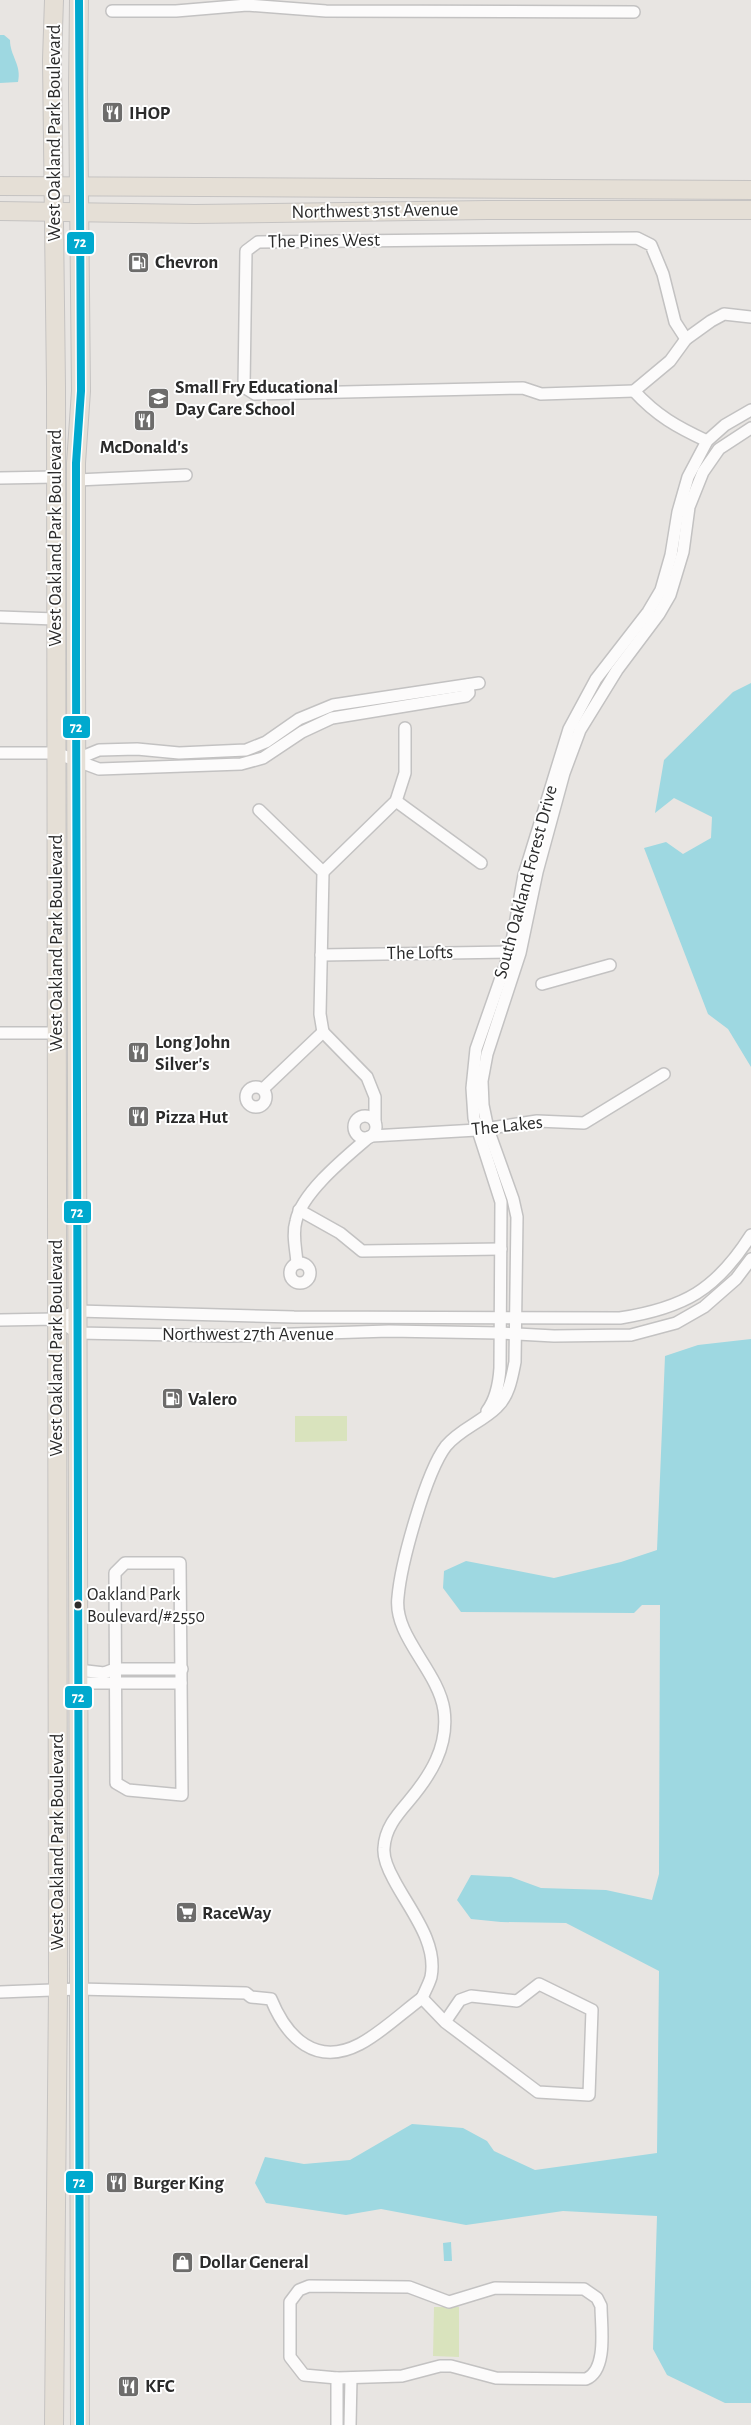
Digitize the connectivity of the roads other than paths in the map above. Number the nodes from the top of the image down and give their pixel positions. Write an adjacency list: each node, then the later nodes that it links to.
1 (54, 0): 9 (main road, West Oakland Park Boulevard)
2 (79, 0): 10 (main road, West Oakland Park Boulevard)
3 (176, 6): 4 (street); 6 (street)
4 (352, 6): 5 (street)
5 (598, 6): 7 (street)
6 (112, 11)
7 (634, 12)
8 (0, 186): 9 (main road, Northwest 31st Avenue)
9 (52, 186): 10 (main road, Northwest 31st Avenue); 14 (main road, West Oakland Park Boulevard)
10 (79, 187): 11 (main road, Northwest 31st Avenue); 15 (main road, West Oakland Park Boulevard)
11 (751, 190)
12 (751, 210): 15 (main road, Northwest 31st Avenue)
13 (0, 211): 14 (main road, Northwest 31st Avenue)
14 (53, 211): 15 (main road, Northwest 31st Avenue); 22 (main road, West Oakland Park Boulevard)
15 (79, 212): 26 (main road, West Oakland Park Boulevard)
16 (751, 318): 17 (street)
17 (686, 339): 18 (street); 18 (street, The Pines West)
18 (634, 391): 21 (street)
19 (751, 410): 21 (street, South Oakland Forest Drive)
20 (751, 428): 30 (street, South Oakland Forest Drive)
21 (707, 441): 30 (street, South Oakland Forest Drive)
22 (56, 447): 24 (main road, West Oakland Park Boulevard); 26 (main road)
23 (186, 475): 26 (street)
24 (55, 477): 25 (street); 27 (main road); 29 (main road, West Oakland Park Boulevard)
25 (0, 478)
26 (76, 480): 27 (main road, West Oakland Park Boulevard)
27 (76, 501): 37 (main road, West Oakland Park Boulevard)
28 (0, 617): 29 (street)
29 (55, 619): 36 (main road, West Oakland Park Boulevard)
30 (580, 720): 43 (street, South Oakland Forest Drive)
31 (405, 728): 39 (street)
32 (274, 736): 33 (street); 33 (street); 34 (street)
33 (281, 746): 38 (street)
34 (250, 749): 37 (street); 38 (street)
35 (0, 753): 36 (street)
36 (56, 753): 37 (street); 47 (main road, West Oakland Park Boulevard)
37 (77, 759): 38 (street); 48 (main road, West Oakland Park Boulevard)
38 (253, 762)
39 (396, 801): 41 (street); 42 (street)
40 (259, 810): 42 (street)
41 (480, 863)
42 (323, 872): 44 (street)
43 (515, 952): 44 (street, The Lofts); 57 (street, South Oakland Forest Drive)
44 (320, 955): 49 (street)
45 (610, 965): 46 (street)
46 (542, 984)
47 (57, 995): 48 (main road); 51 (main road, West Oakland Park Boulevard)
48 (77, 1027): 52 (main road, West Oakland Park Boulevard)
49 (323, 1032): 54 (street); 55 (street)
50 (0, 1033): 51 (street)
51 (56, 1033): 52 (main road); 67 (main road, West Oakland Park Boulevard)
52 (77, 1054): 64 (main road, West Oakland Park Boulevard)
53 (664, 1074): 57 (street, The Lakes)
54 (263, 1089)
55 (372, 1089): 56 (street); 58 (street)
56 (364, 1116): 58 (street, The Lakes); 58 (street)
57 (482, 1130): 58 (street, The Lakes); 61 (street, South Oakland Forest Drive); 66 (street, South Oakland Forest Drive)
58 (370, 1131): 59 (street)
59 (298, 1210): 61 (street); 63 (street)
60 (751, 1235): 66 (street)
61 (501, 1249): 65 (street, South Oakland Forest Drive)
62 (751, 1258): 71 (street, Northwest 27th Avenue)
63 (297, 1263)
64 (78, 1311): 65 (street); 67 (street); 69 (main road, West Oakland Park Boulevard)
65 (500, 1317): 66 (street); 70 (street, South Oakland Forest Drive)
66 (516, 1318): 71 (street, South Oakland Forest Drive)
67 (56, 1319): 68 (street); 69 (street); 73 (main road, West Oakland Park Boulevard)
68 (0, 1320)
69 (78, 1333): 70 (street, Northwest 27th Avenue); 76 (main road, West Oakland Park Boulevard)
70 (499, 1333): 71 (street, Northwest 27th Avenue); 72 (street, South Oakland Forest Drive)
71 (517, 1335): 72 (street, South Oakland Forest Drive)
72 (483, 1417): 84 (street, South Oakland Forest Drive)
73 (57, 1655): 76 (main road); 77 (main road, West Oakland Park Boulevard)
74 (115, 1669): 75 (street); 75 (street); 76 (street); 78 (street)
75 (182, 1669): 79 (street)
76 (78, 1677): 78 (street); 80 (main road, West Oakland Park Boulevard)
77 (56, 1681): 80 (main road); 82 (main road, West Oakland Park Boulevard)
78 (115, 1682): 79 (street); 79 (street)
79 (181, 1683)
80 (78, 1704): 81 (main road, West Oakland Park Boulevard)
81 (78, 1988): 82 (street); 84 (street); 87 (main road, West Oakland Park Boulevard)
82 (58, 1989): 83 (street); 86 (main road, West Oakland Park Boulevard)
83 (0, 1992)
84 (422, 1998): 85 (street)
85 (445, 2022): 85 (street)
86 (56, 2168): 87 (main road); 90 (main road, West Oakland Park Boulevard)
87 (79, 2219): 91 (main road, West Oakland Park Boulevard)
88 (337, 2378): 89 (street); 89 (street); 92 (street)
89 (351, 2378): 93 (street)
90 (54, 2425)
91 (80, 2425)
92 (337, 2425)
93 (350, 2425)

